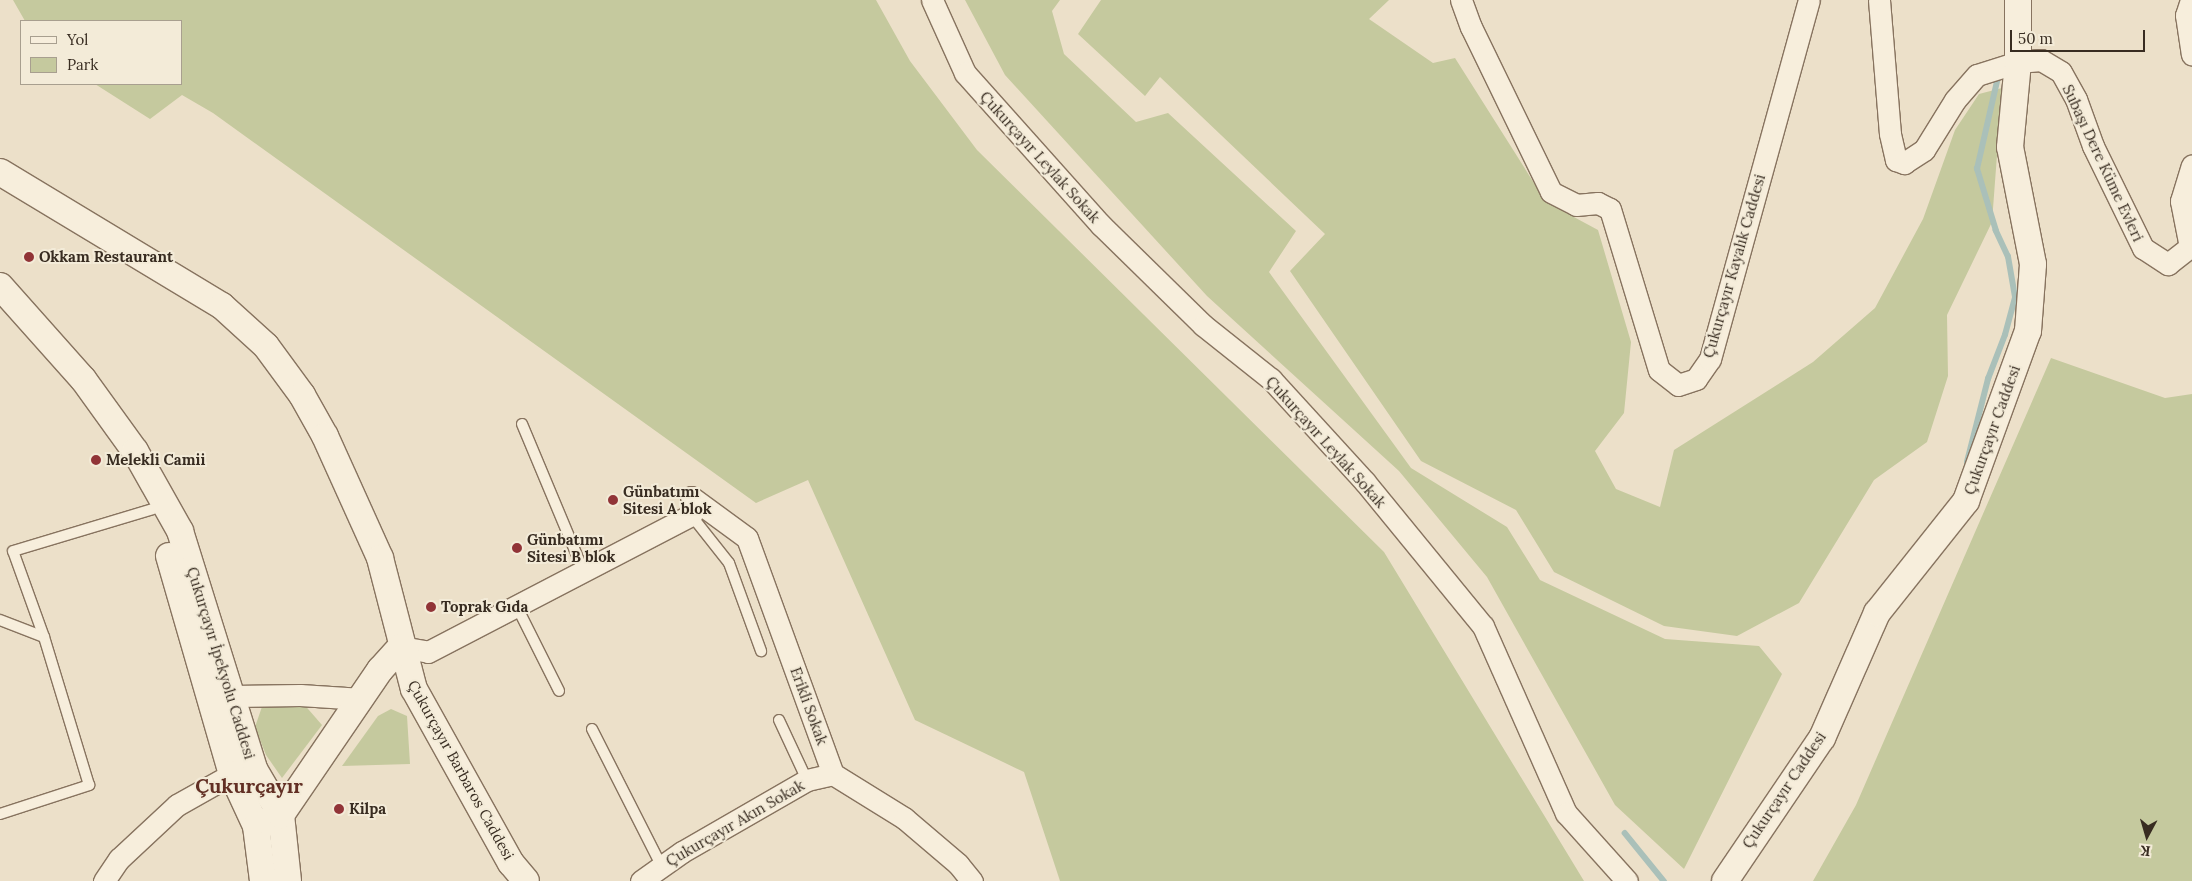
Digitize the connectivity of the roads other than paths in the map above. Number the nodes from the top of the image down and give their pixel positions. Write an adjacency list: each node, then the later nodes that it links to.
1 (932, 0): 40 (street, Çukurçayır Leylak Sokak)
2 (1461, 0): 3 (street, Çukurçayır Kayalık Caddesi)
3 (1809, 0)
4 (1879, 0): 8 (street)
5 (2018, 0): 8 (street, Çukurçayır Caddesi)
6 (2191, 0): 7 (street)
7 (2192, 55)
8 (2018, 62): 9 (street, Subaşı Dere Küme Evleri); 41 (street, Çukurçayır Caddesi)
9 (2192, 166)
10 (0, 172): 20 (street, Çukurçayır Barbaros Caddesi)
11 (0, 286): 13 (street, Çukurçayır İpekyolu Caddesi)
12 (522, 424): 16 (lane)
13 (135, 451): 15 (street, Çukurçayır İpekyolu Caddesi); 23 (street, Çukurçayır İpekyolu Caddesi)
14 (691, 506): 16 (street); 21 (lane); 28 (street, Erikli Sokak)
15 (153, 508): 19 (lane); 27 (street, Çukurçayır İpekyolu Caddesi)
16 (583, 570): 17 (street)
17 (516, 605): 20 (street); 22 (lane)
18 (0, 620): 19 (lane)
19 (44, 637): 30 (lane)
20 (401, 647): 24 (street); 37 (street, Çukurçayır Barbaros Caddesi)
21 (761, 651)
22 (559, 691)
23 (233, 696): 24 (street); 31 (street, Çukurçayır İpekyolu Caddesi)
24 (362, 699): 31 (street)
25 (779, 720): 29 (lane)
26 (592, 729): 33 (lane)
27 (232, 774): 32 (street, Çukurçayır İpekyolu Caddesi); 34 (street)
28 (833, 774): 29 (street, Çukurçayır Akın Sokak); 39 (street)
29 (808, 780): 33 (street, Çukurçayır Akın Sokak)
30 (0, 814)
31 (281, 815): 32 (street); 36 (street, Çukurçayır İpekyolu Caddesi)
32 (256, 826): 35 (street, Çukurçayır İpekyolu Caddesi)
33 (662, 867): 38 (street, Çukurçayır Akın Sokak)
34 (104, 881)
35 (263, 881)
36 (288, 881)
37 (526, 881)
38 (641, 881)
39 (972, 881)
40 (1627, 881)
41 (1725, 881)

